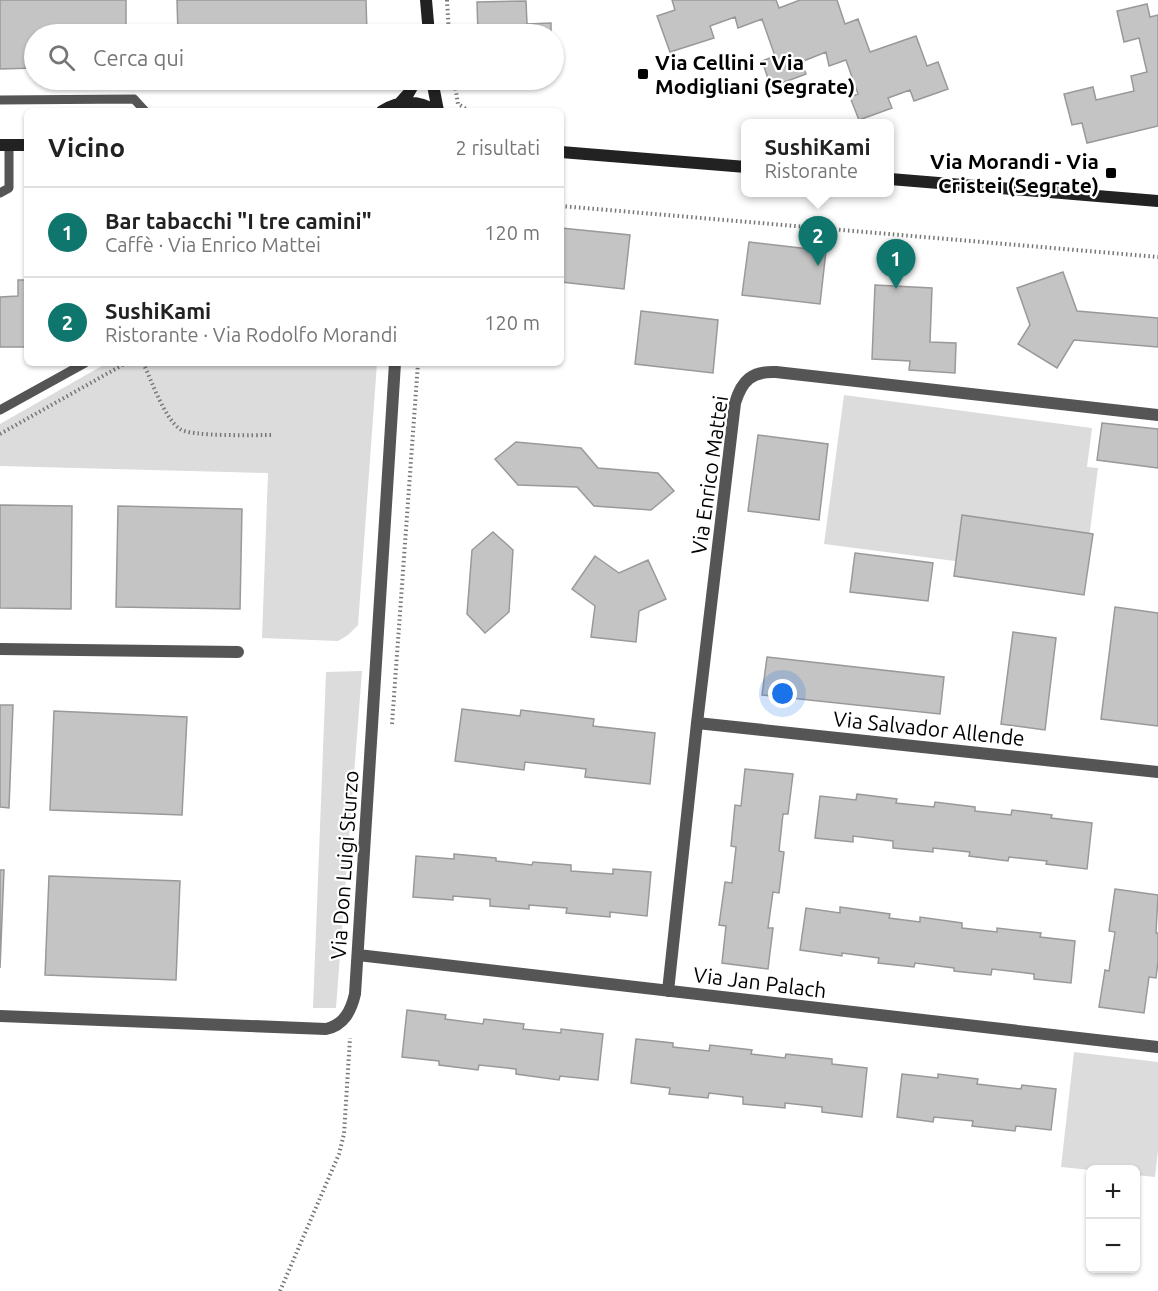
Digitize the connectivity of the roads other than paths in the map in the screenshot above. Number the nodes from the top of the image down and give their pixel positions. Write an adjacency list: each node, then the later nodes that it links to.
1 (425, 0): 2 (street); 3 (street)
2 (423, 24)
3 (428, 24)
4 (410, 90): 7 (street)
5 (434, 90): 11 (street)
6 (0, 100): 8 (lane)
7 (399, 104): 9 (street); 10 (street)
8 (142, 108)
9 (389, 108)
10 (430, 108)
11 (437, 108)
12 (5, 145): 13 (street); 17 (lane)
13 (24, 145)
14 (564, 152): 15 (street)
15 (741, 167)
16 (894, 179): 18 (street)
17 (0, 193)
18 (1158, 201)
19 (80, 366): 21 (lane)
20 (395, 366): 27 (street, Via Don Luigi Sturzo)
21 (0, 410)
22 (1158, 415): 25 (street, Via Enrico Mattei)
23 (0, 649): 24 (street)
24 (238, 652)
25 (697, 723): 26 (street, Via Salvador Allende); 28 (street, Via Enrico Mattei)
26 (1158, 772)
27 (358, 956): 28 (street, Via Jan Palach); 29 (street, Via Don Luigi Sturzo)
28 (668, 991): 30 (street, Via Jan Palach)
29 (0, 1016)
30 (1158, 1047)

